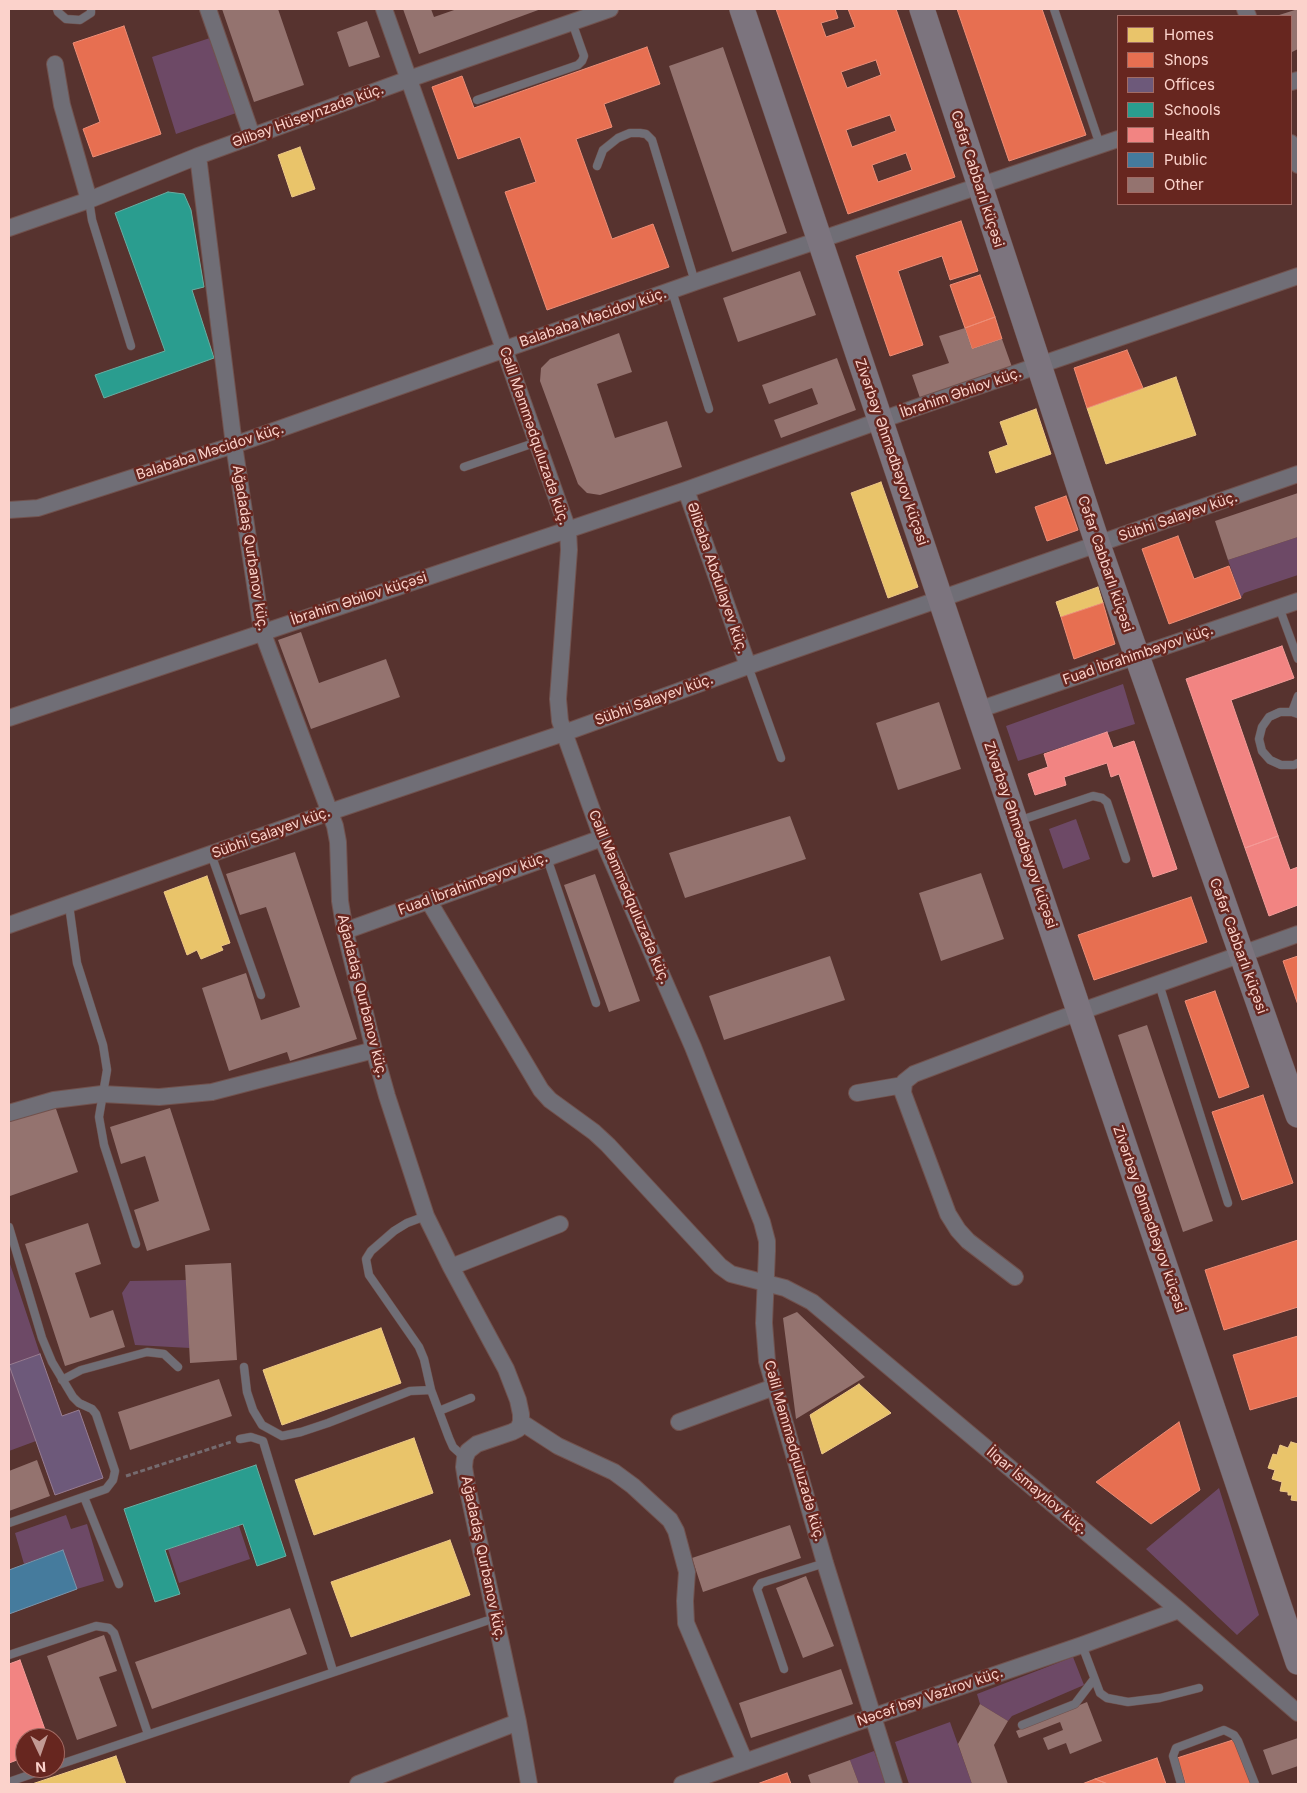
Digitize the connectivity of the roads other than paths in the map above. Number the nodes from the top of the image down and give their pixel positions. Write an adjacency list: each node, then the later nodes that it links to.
1 (91, 9): 8 (lane)
2 (208, 9): 13 (street)
3 (384, 9): 11 (street, Cəlil Məmmədquluzadə küç.)
4 (610, 9): 9 (street, Əlibəy Hüseynzadə küç.)
5 (742, 9): 23 (main road, Zivərbəy Əhmədbəyov küçəsi)
6 (922, 9): 20 (main road, Cəfər Cabbarlı küçəsi)
7 (1054, 9): 15 (lane)
8 (58, 11)
9 (580, 16): 11 (street, Əlibəy Hüseynzadə küç.); 12 (lane)
10 (55, 64): 21 (street)
11 (409, 79): 13 (street, Əlibəy Hüseynzadə küç.); 28 (street, Cəlil Məmmədquluzadə küç.)
12 (477, 100)
13 (252, 136): 17 (street, Əlibəy Hüseynzadə küç.)
14 (1117, 139): 15 (street, Balababa Məcidov küç.)
15 (1100, 145): 20 (street, Balababa Məcidov küç.)
16 (1292, 146): 18 (street)
17 (198, 156): 21 (street, Əlibəy Hüseynzadə küç.); 33 (street, Ağadadaş Qurbanov küç.)
18 (1298, 165)
19 (597, 166): 25 (lane)
20 (979, 185): 23 (street, Balababa Məcidov küç.); 29 (main road, Cəfər Cabbarlı küçəsi)
21 (89, 200): 22 (street, Əlibəy Hüseynzadə küç.); 27 (lane)
22 (9, 228)
23 (820, 240): 25 (street, Balababa Məcidov küç.); 31 (main road, Zivərbəy Əhmədbəyov küçəsi)
24 (1298, 276): 29 (street, İbrahim Əbilov küç.)
25 (695, 282): 26 (street, Balababa Məcidov küç.)
26 (672, 291): 28 (street, Balababa Məcidov küç.); 30 (lane)
27 (131, 346)
28 (504, 349): 32 (street, Cəlil Məmmədquluzadə küç.); 33 (street, Balababa Məcidov küç.)
29 (1038, 366): 31 (street, İbrahim Əbilov küç.); 39 (main road, Cəfər Cabbarlı küçəsi)
30 (709, 409)
31 (880, 420): 36 (street, İbrahim Əbilov küç.); 40 (main road, Zivərbəy Əhmədbəyov küçəsi)
32 (537, 442): 34 (lane); 38 (street, Cəlil Məmmədquluzadə küç.)
33 (234, 445): 37 (street, Balababa Məcidov küç.); 43 (street, Ağadadaş Qurbanov küç.)
34 (464, 467)
35 (1298, 474): 39 (street, Sübhi Salayev küç.)
36 (686, 490): 38 (street, İbrahim Əbilov küç.); 46 (street, Əlibaba Abdullayev küç.)
37 (9, 510)
38 (568, 530): 43 (street, İbrahim Əbilov küçəsi); 51 (street, Cəlil Məmmədquluzadə küç.)
39 (1098, 545): 40 (street, Sübhi Salayev küç.); 44 (main road, Cəfər Cabbarlı küçəsi)
40 (941, 598): 46 (street, Sübhi Salayev küç.); 48 (main road, Zivərbəy Əhmədbəyov küçəsi)
41 (1298, 601): 42 (street, Fuad İbrahimbəyov küç.)
42 (1279, 607): 44 (street, Fuad İbrahimbəyov küç.); 45 (lane)
43 (262, 631): 50 (street, İbrahim Əbilov küçəsi); 54 (street, Ağadadaş Qurbanov küç.)
44 (1136, 656): 48 (street, Fuad İbrahimbəyov küç.); 65 (main road, Cəfər Cabbarlı küçəsi)
45 (1298, 660)
46 (748, 666): 51 (street, Sübhi Salayev küç.); 52 (lane)
47 (1298, 696): 49 (lane)
48 (978, 710): 55 (main road, Zivərbəy Əhmədbəyov küçəsi)
49 (1295, 713): 53 (lane)
50 (9, 718)
51 (564, 733): 54 (street, Sübhi Salayev küç.); 56 (street, Cəlil Məmmədquluzadə küç.)
52 (781, 758)
53 (1298, 763)
54 (330, 812): 57 (street, Sübhi Salayev küç.); 63 (street, Ağadadaş Qurbanov küç.)
55 (1016, 822): 59 (lane); 69 (main road, Zivərbəy Əhmədbəyov küçəsi)
56 (602, 838): 58 (street, Fuad İbrahimbəyov küç.); 83 (street, Cəlil Məmmədquluzadə küç.)
57 (211, 854): 61 (street, Sübhi Salayev küç.); 67 (lane)
58 (547, 858): 60 (street, Fuad İbrahimbəyov küç.); 68 (lane)
59 (1126, 859)
60 (428, 900): 63 (street, Fuad İbrahimbəyov küç.); 83 (street, İlqar İsmayılov küç.)
61 (69, 905): 62 (street, Sübhi Salayev küç.); 72 (lane)
62 (9, 925)
63 (345, 930): 70 (street, Ağadadaş Qurbanov küç.)
64 (1298, 934): 65 (street)
65 (1241, 955): 66 (street); 75 (main road, Cəfər Cabbarlı küçəsi)
66 (1158, 984): 69 (street); 76 (lane)
67 (262, 995)
68 (596, 1004)
69 (1080, 1012): 71 (street); 103 (main road, Zivərbəy Əhmədbəyov küçəsi)
70 (374, 1050): 72 (street); 77 (street, Ağadadaş Qurbanov küç.)
71 (903, 1085): 73 (street); 82 (street)
72 (102, 1094): 74 (street); 80 (lane)
73 (857, 1094)
74 (9, 1113)
75 (1298, 1116)
76 (1228, 1203)
77 (426, 1216): 81 (street, Ağadadaş Qurbanov küç.); 88 (lane)
78 (560, 1224): 81 (street)
79 (9, 1227): 86 (lane)
80 (136, 1244)
81 (450, 1267): 91 (street, Ağadadaş Qurbanov küç.)
82 (1015, 1277)
83 (766, 1284): 87 (street, Cəlil Məmmədquluzadə küç.); 99 (street, İlqar İsmayılov küç.)
84 (178, 1366): 86 (lane)
85 (244, 1367): 88 (lane)
86 (62, 1380): 95 (lane)
87 (774, 1387): 92 (street); 97 (street, Cəlil Məmmədquluzadə küç.)
88 (431, 1390): 90 (lane)
89 (471, 1398): 90 (lane)
90 (439, 1410): 94 (lane)
91 (521, 1422): 94 (street, Ağadadaş Qurbanov küç.); 113 (street)
92 (679, 1422)
93 (240, 1439): 105 (lane)
94 (465, 1458): 100 (street, Ağadadaş Qurbanov küç.)
95 (84, 1496): 96 (lane); 98 (lane)
96 (9, 1523)
97 (825, 1563): 104 (lane); 109 (street, Cəlil Məmmədquluzadə küç.)
98 (119, 1584)
99 (1179, 1610): 101 (street, Nəcəf bəy Vəzirov küç.); 108 (street, İlqar İsmayılov küç.)
100 (495, 1618): 105 (lane); 110 (street, Ağadadaş Qurbanov küç.)
101 (1082, 1645): 106 (lane); 109 (street, Nəcəf bəy Vəzirov küç.)
102 (9, 1655): 112 (lane)
103 (1298, 1662)
104 (784, 1669)
105 (333, 1671): 112 (lane)
106 (1094, 1679): 107 (lane); 111 (lane)
107 (1198, 1688)
108 (1298, 1713)
109 (872, 1717): 113 (street, Nəcəf bəy Vəzirov küç.); 118 (street, Cəlil Məmmədquluzadə küç.)
110 (518, 1722): 115 (street); 116 (street, Ağadadaş Qurbanov küç.)
111 (1022, 1725)
112 (148, 1734): 114 (lane)
113 (745, 1762): 117 (street, Nəcəf bəy Vəzirov küç.)
114 (65, 1763)
115 (358, 1784)
116 (529, 1784)
117 (682, 1784)
118 (894, 1784)
119 (1181, 1784): 120 (lane)
120 (1255, 1784)

